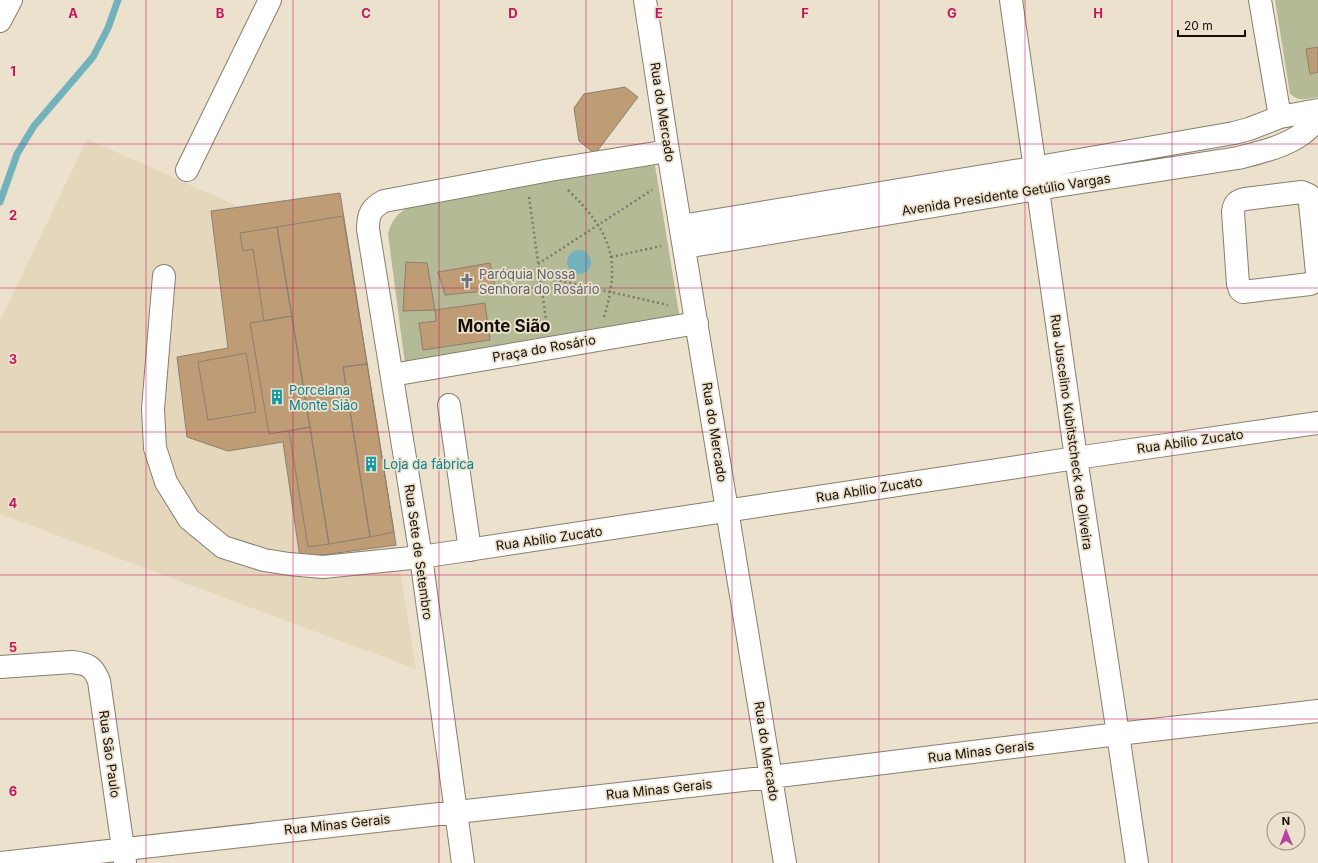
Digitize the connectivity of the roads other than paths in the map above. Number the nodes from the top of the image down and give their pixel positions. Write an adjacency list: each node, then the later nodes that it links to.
1 (11, 0): 6 (street)
2 (270, 0): 11 (street)
3 (645, 0): 10 (street, Rua do Mercado)
4 (1011, 0): 12 (street, Rua Juscelino Kubitstcheck de Oliveira)
5 (1260, 0): 8 (street)
6 (0, 21)
7 (1318, 110): 8 (street, Avenida Presidente Getúlio Vargas)
8 (1280, 117): 12 (street, Avenida Presidente Getúlio Vargas)
9 (1318, 119): 12 (street, Avenida Presidente Getúlio Vargas)
10 (668, 151): 14 (street, Rua do Mercado); 17 (street, Rua Sete de Setembro)
11 (187, 170)
12 (1035, 178): 14 (street, Avenida Presidente Getúlio Vargas); 20 (street, Rua Juscelino Kubitstcheck de Oliveira)
13 (1314, 202): 13 (street)
14 (683, 237): 16 (street, Rua do Mercado)
15 (164, 276): 23 (street, Rua Abílio Zucato)
16 (696, 317): 17 (street, Praça do Rosário); 21 (street, Rua do Mercado)
17 (392, 375): 23 (street, Rua Sete de Setembro)
18 (449, 405): 22 (street)
19 (1318, 423): 20 (street, Rua Abílio Zucato)
20 (1076, 458): 21 (street, Rua Abílio Zucato); 26 (street, Rua Juscelino Kubitstcheck de Oliveira)
21 (728, 511): 22 (street, Rua Abílio Zucato); 27 (street, Rua do Mercado)
22 (470, 550): 23 (street, Rua Abílio Zucato)
23 (421, 557): 28 (street, Rua Sete de Setembro)
24 (0, 667): 29 (street, Rua São Paulo)
25 (1318, 711): 26 (street, Rua Minas Gerais)
26 (1118, 734): 27 (street, Rua Minas Gerais); 33 (street, Rua Juscelino Kubitstcheck de Oliveira)
27 (771, 777): 28 (street, Rua Minas Gerais); 32 (street, Rua do Mercado)
28 (456, 811): 29 (street, Rua Minas Gerais); 31 (street, Rua Sete de Setembro)
29 (124, 856): 30 (street, Rua Minas Gerais)
30 (0, 863)
31 (463, 863)
32 (785, 863)
33 (1137, 863)

